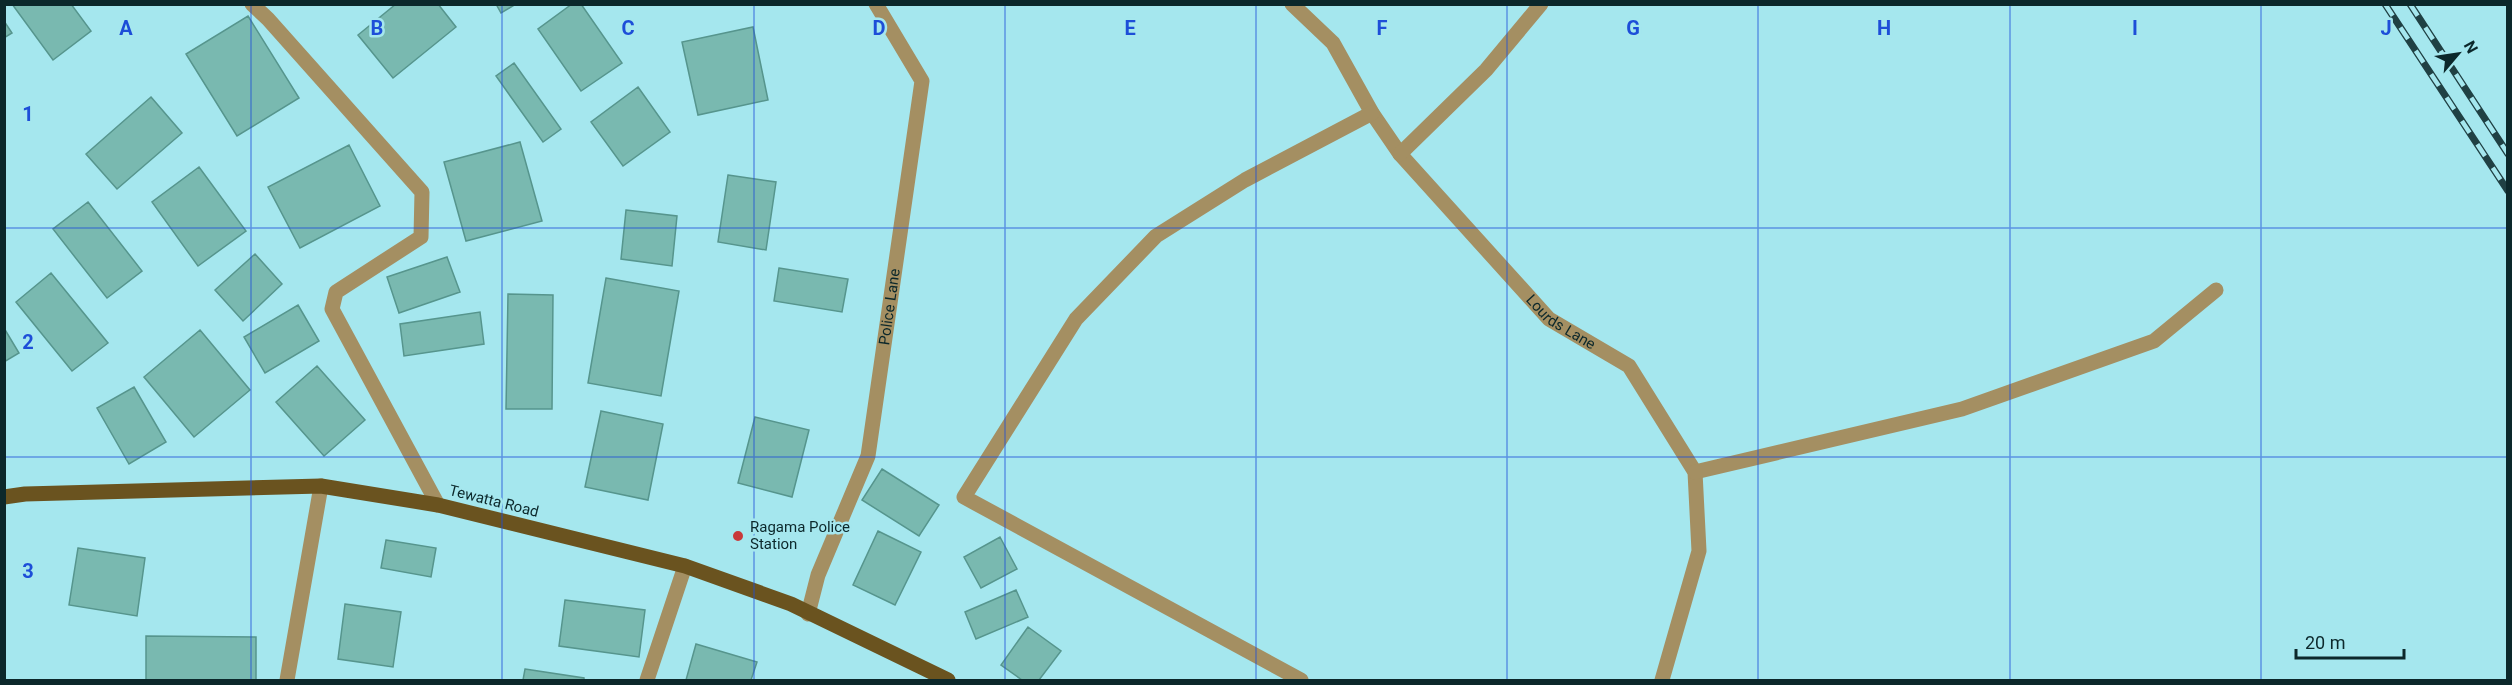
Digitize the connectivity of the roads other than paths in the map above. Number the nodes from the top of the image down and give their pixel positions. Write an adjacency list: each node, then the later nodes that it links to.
1 (252, 4): 11 (street)
2 (876, 4): 13 (street, Police Lane)
3 (1292, 4): 5 (street, Lourds Lane)
4 (1541, 4): 6 (street)
5 (1372, 113): 6 (street, Lourds Lane); 18 (street)
6 (1400, 154): 8 (street, Lourds Lane)
7 (2216, 290): 8 (street)
8 (1695, 472): 14 (street, Lourds Lane)
9 (321, 486): 10 (main road, Tewatta Road); 11 (main road, Tewatta Road); 15 (street)
10 (4, 497)
11 (438, 506): 12 (main road, Tewatta Road)
12 (685, 566): 13 (main road, Tewatta Road); 16 (street)
13 (808, 614): 17 (main road, Tewatta Road)
14 (1663, 679)
15 (287, 681)
16 (647, 681)
17 (948, 681)
18 (1301, 681)

